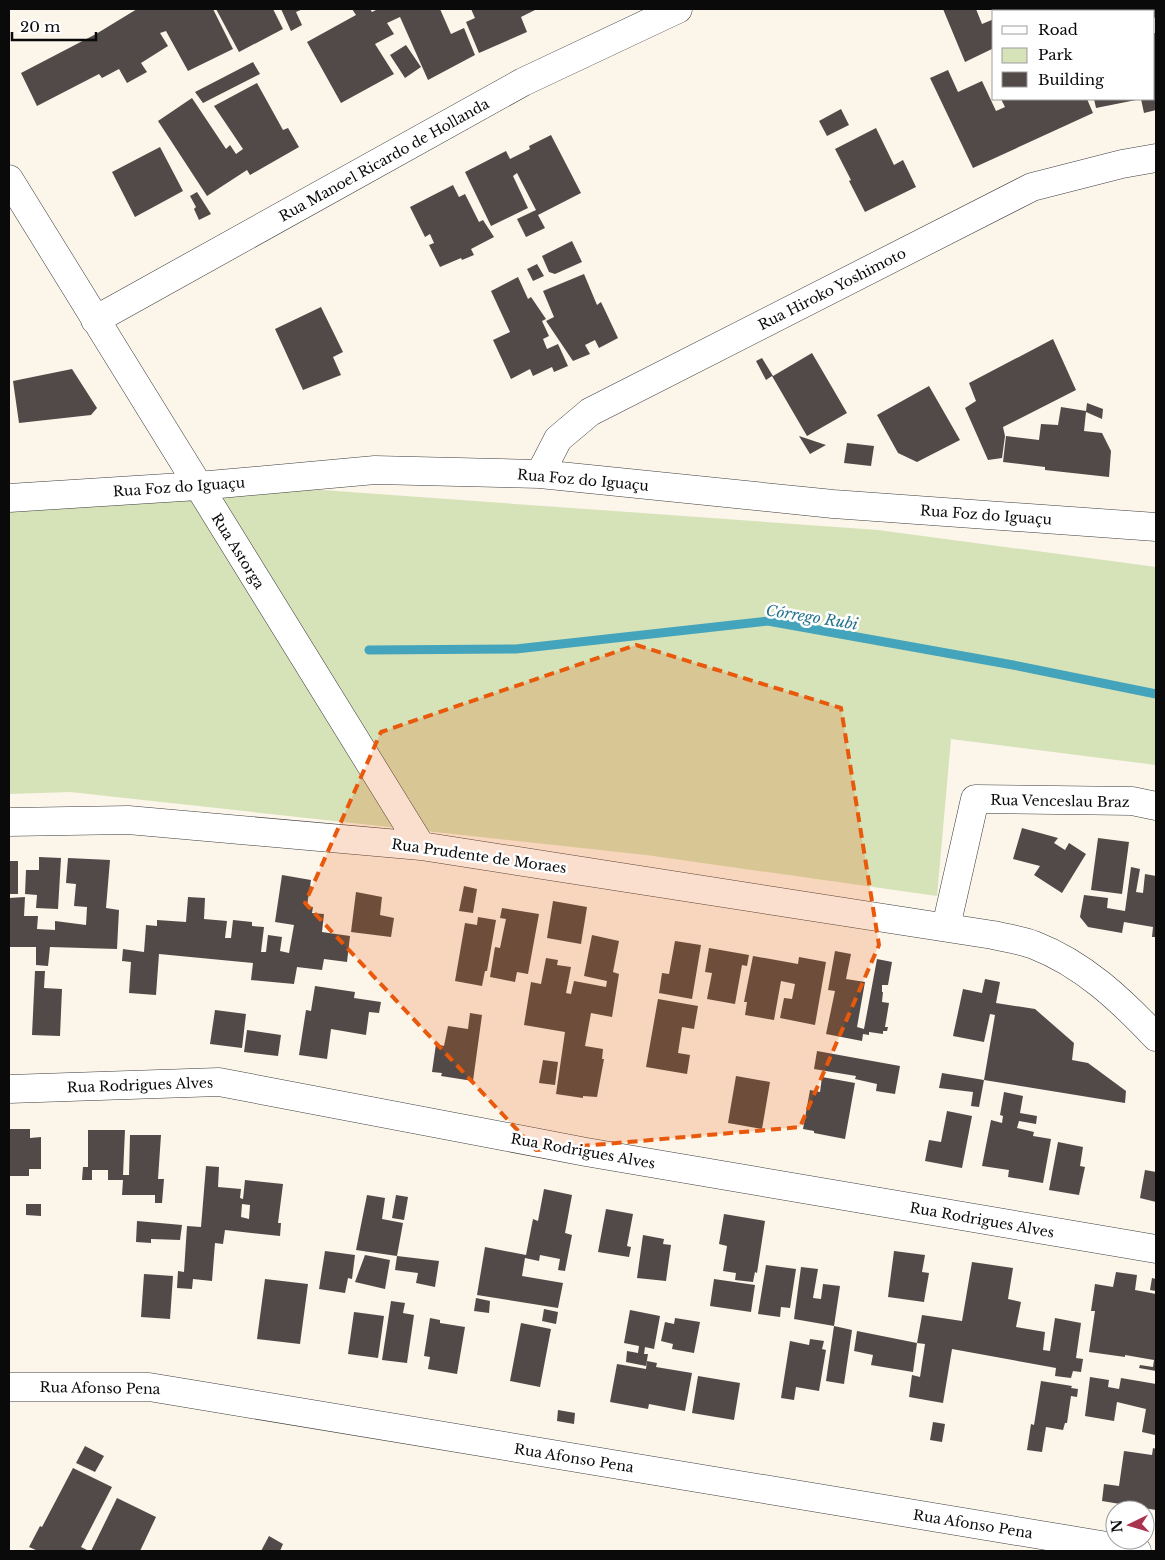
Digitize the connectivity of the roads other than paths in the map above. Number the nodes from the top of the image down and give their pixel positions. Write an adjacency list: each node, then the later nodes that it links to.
1 (678, 9): 4 (street, Rua Manoel Ricardo de Hollanda)
2 (1156, 158): 5 (street, Rua Hiroko Yoshimoto)
3 (9, 179): 4 (street, Rua Astorga)
4 (95, 320): 6 (street, Rua Astorga)
5 (540, 474): 6 (street, Rua Foz do Iguaçu); 8 (street, Rua Foz do Iguaçu)
6 (198, 486): 7 (street, Rua Foz do Iguaçu); 11 (street, Rua Astorga)
7 (9, 498)
8 (1156, 527)
9 (1156, 806): 12 (street, Rua Venceslau Braz)
10 (9, 822): 11 (street, Rua Prudente de Moraes)
11 (421, 846): 12 (street, Rua Prudente de Moraes)
12 (946, 927): 13 (street, Rua Prudente de Moraes)
13 (1156, 1037)
14 (9, 1089): 15 (street, Rua Rodrigues Alves)
15 (1156, 1249)
16 (9, 1387): 17 (street, Rua Afonso Pena)
17 (1136, 1551)

